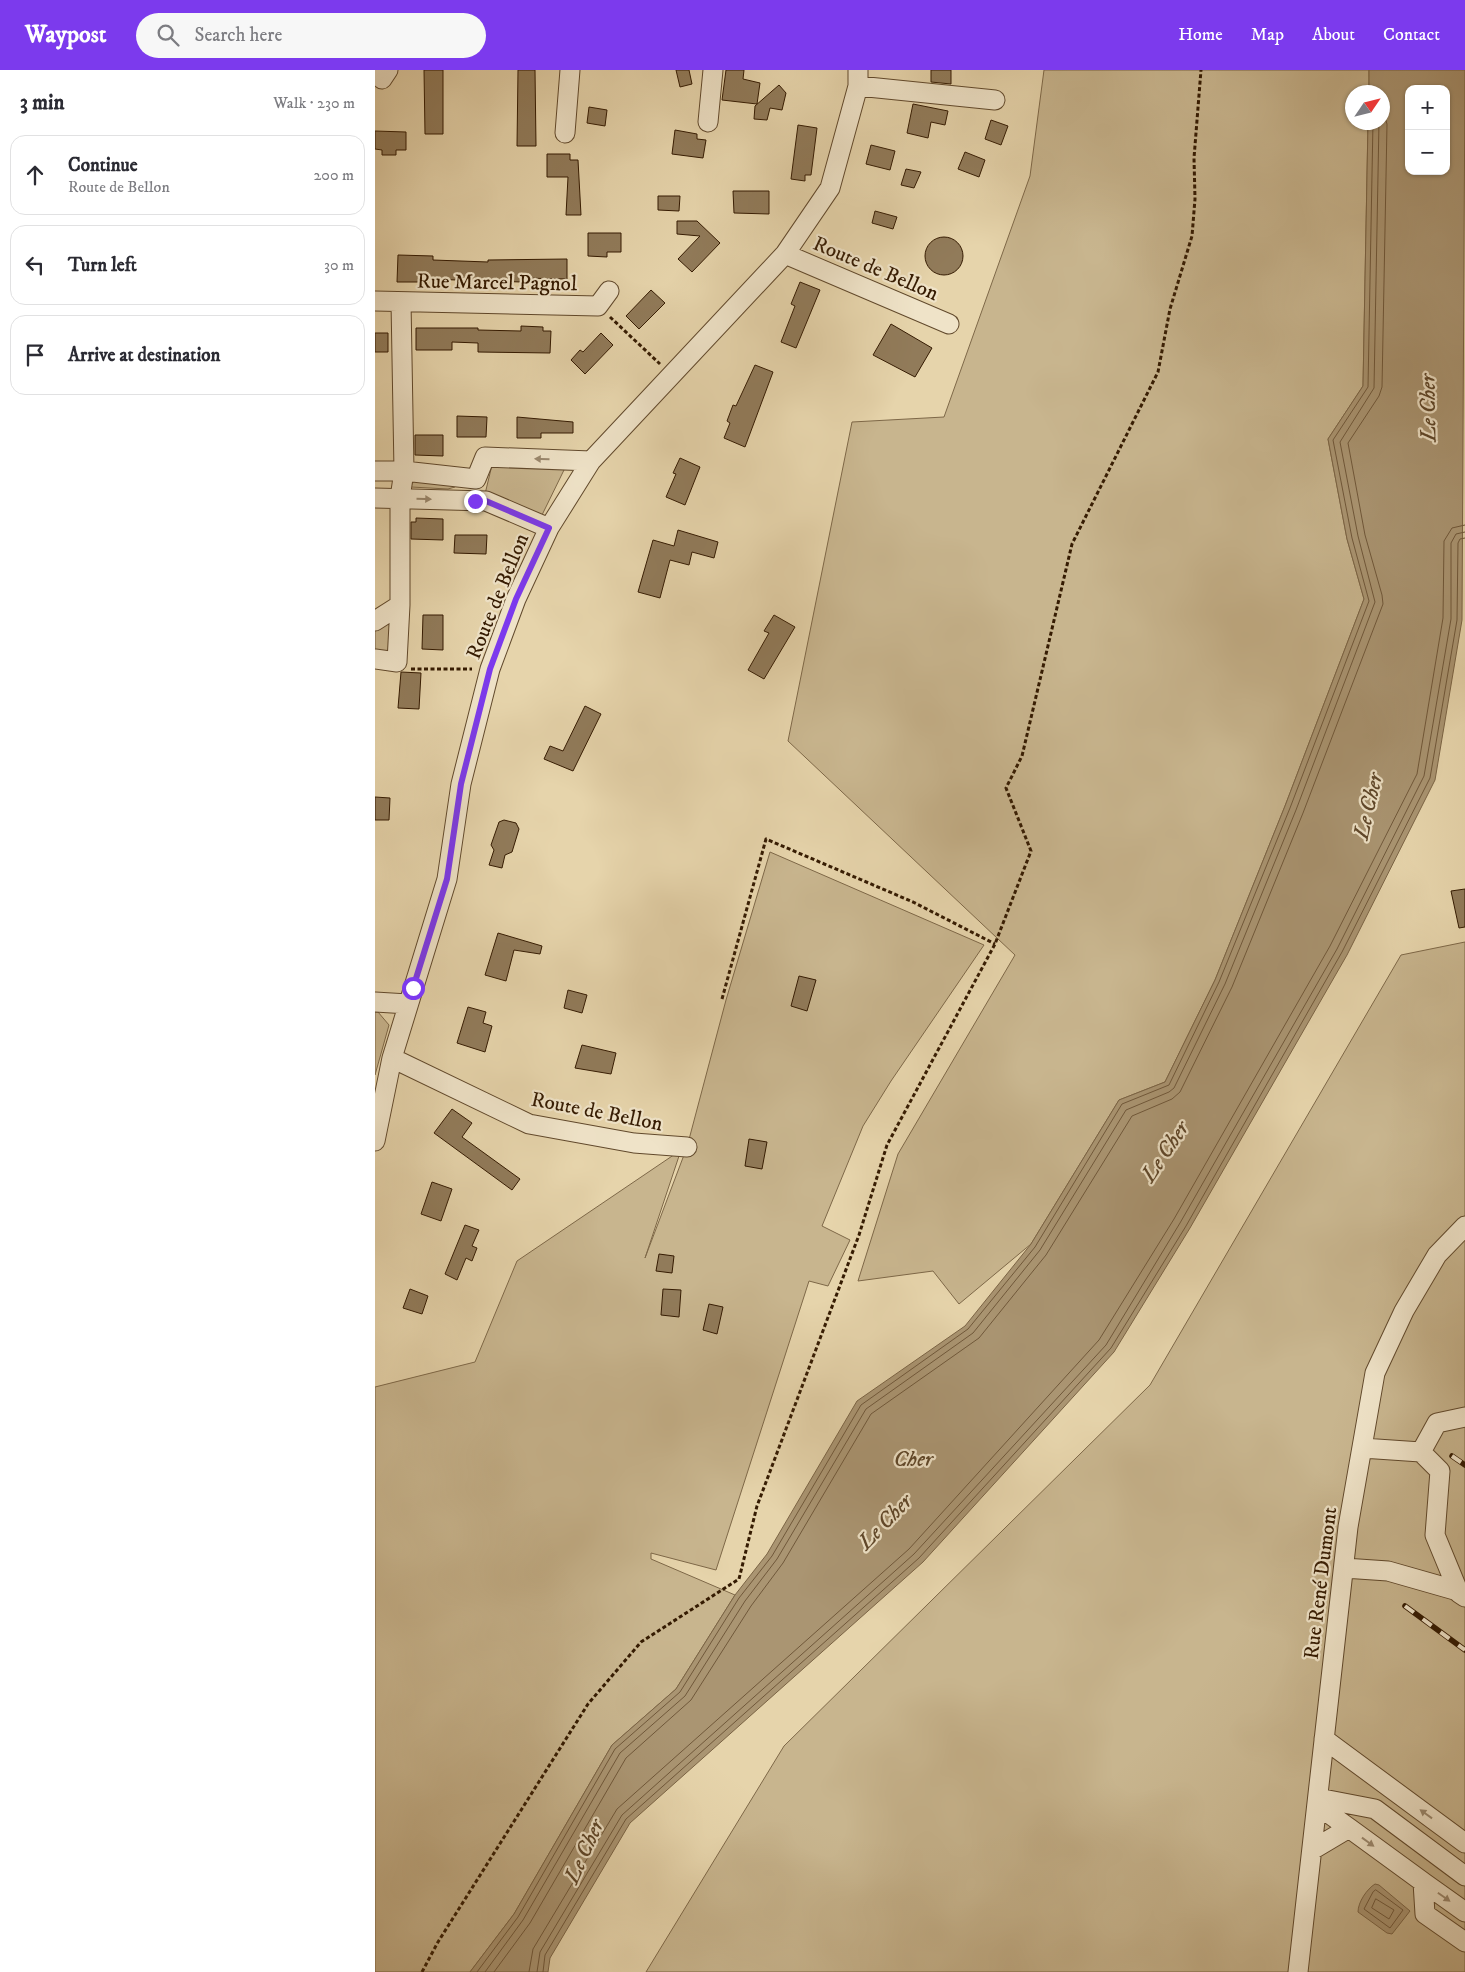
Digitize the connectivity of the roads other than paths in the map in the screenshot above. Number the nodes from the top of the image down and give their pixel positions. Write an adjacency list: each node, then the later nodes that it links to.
1 (389, 70): 4 (street)
2 (571, 70): 8 (street)
3 (713, 70): 7 (street)
4 (375, 74)
5 (858, 78): 6 (street); 9 (street, Route de Bellon)
6 (995, 100)
7 (708, 122)
8 (565, 133)
9 (785, 254): 13 (street, Route de Bellon); 14 (street, Route de Bellon)
10 (609, 291): 12 (street, Rue Marcel Pagnol)
11 (375, 301): 12 (street, Rue Marcel Pagnol)
12 (401, 302): 15 (street)
13 (949, 324)
14 (591, 461): 17 (street, one-way to 17); 21 (street, Route de Bellon)
15 (404, 471): 16 (street); 17 (street); 19 (street)
16 (375, 472)
17 (476, 479): 20 (street)
18 (375, 498): 19 (street)
19 (400, 498): 20 (street, one-way to 20); 22 (street)
20 (475, 501): 21 (street)
21 (549, 528): 26 (street, Route de Bellon)
22 (400, 604): 23 (street); 24 (street)
23 (375, 621)
24 (375, 659)
25 (375, 1002): 26 (street)
26 (408, 1004): 27 (street, Route de Bellon)
27 (392, 1058): 28 (street, Route de Bellon); 29 (street, Route de Bellon)
28 (375, 1141)
29 (687, 1147)
30 (1465, 1226): 32 (street, Rue René Dumont)
31 (1465, 1416): 33 (street)
32 (1362, 1448): 33 (street); 34 (street, Rue René Dumont)
33 (1421, 1452): 35 (street)
34 (1344, 1568): 35 (street); 36 (street, Rue René Dumont)
35 (1463, 1595)
36 (1324, 1739): 37 (street, Rue René Dumont); 39 (street, one-way to 36)
37 (1317, 1802): 38 (street); 40 (street, Rue René Dumont); 41 (street)
38 (1349, 1828): 40 (street); 42 (street, one-way to 42)
39 (1465, 1843)
40 (1312, 1850): 45 (street, Rue René Dumont)
41 (1465, 1876)
42 (1423, 1882): 43 (street, one-way to 43); 44 (street)
43 (1465, 1912)
44 (1465, 1942)
45 (1298, 1972)

